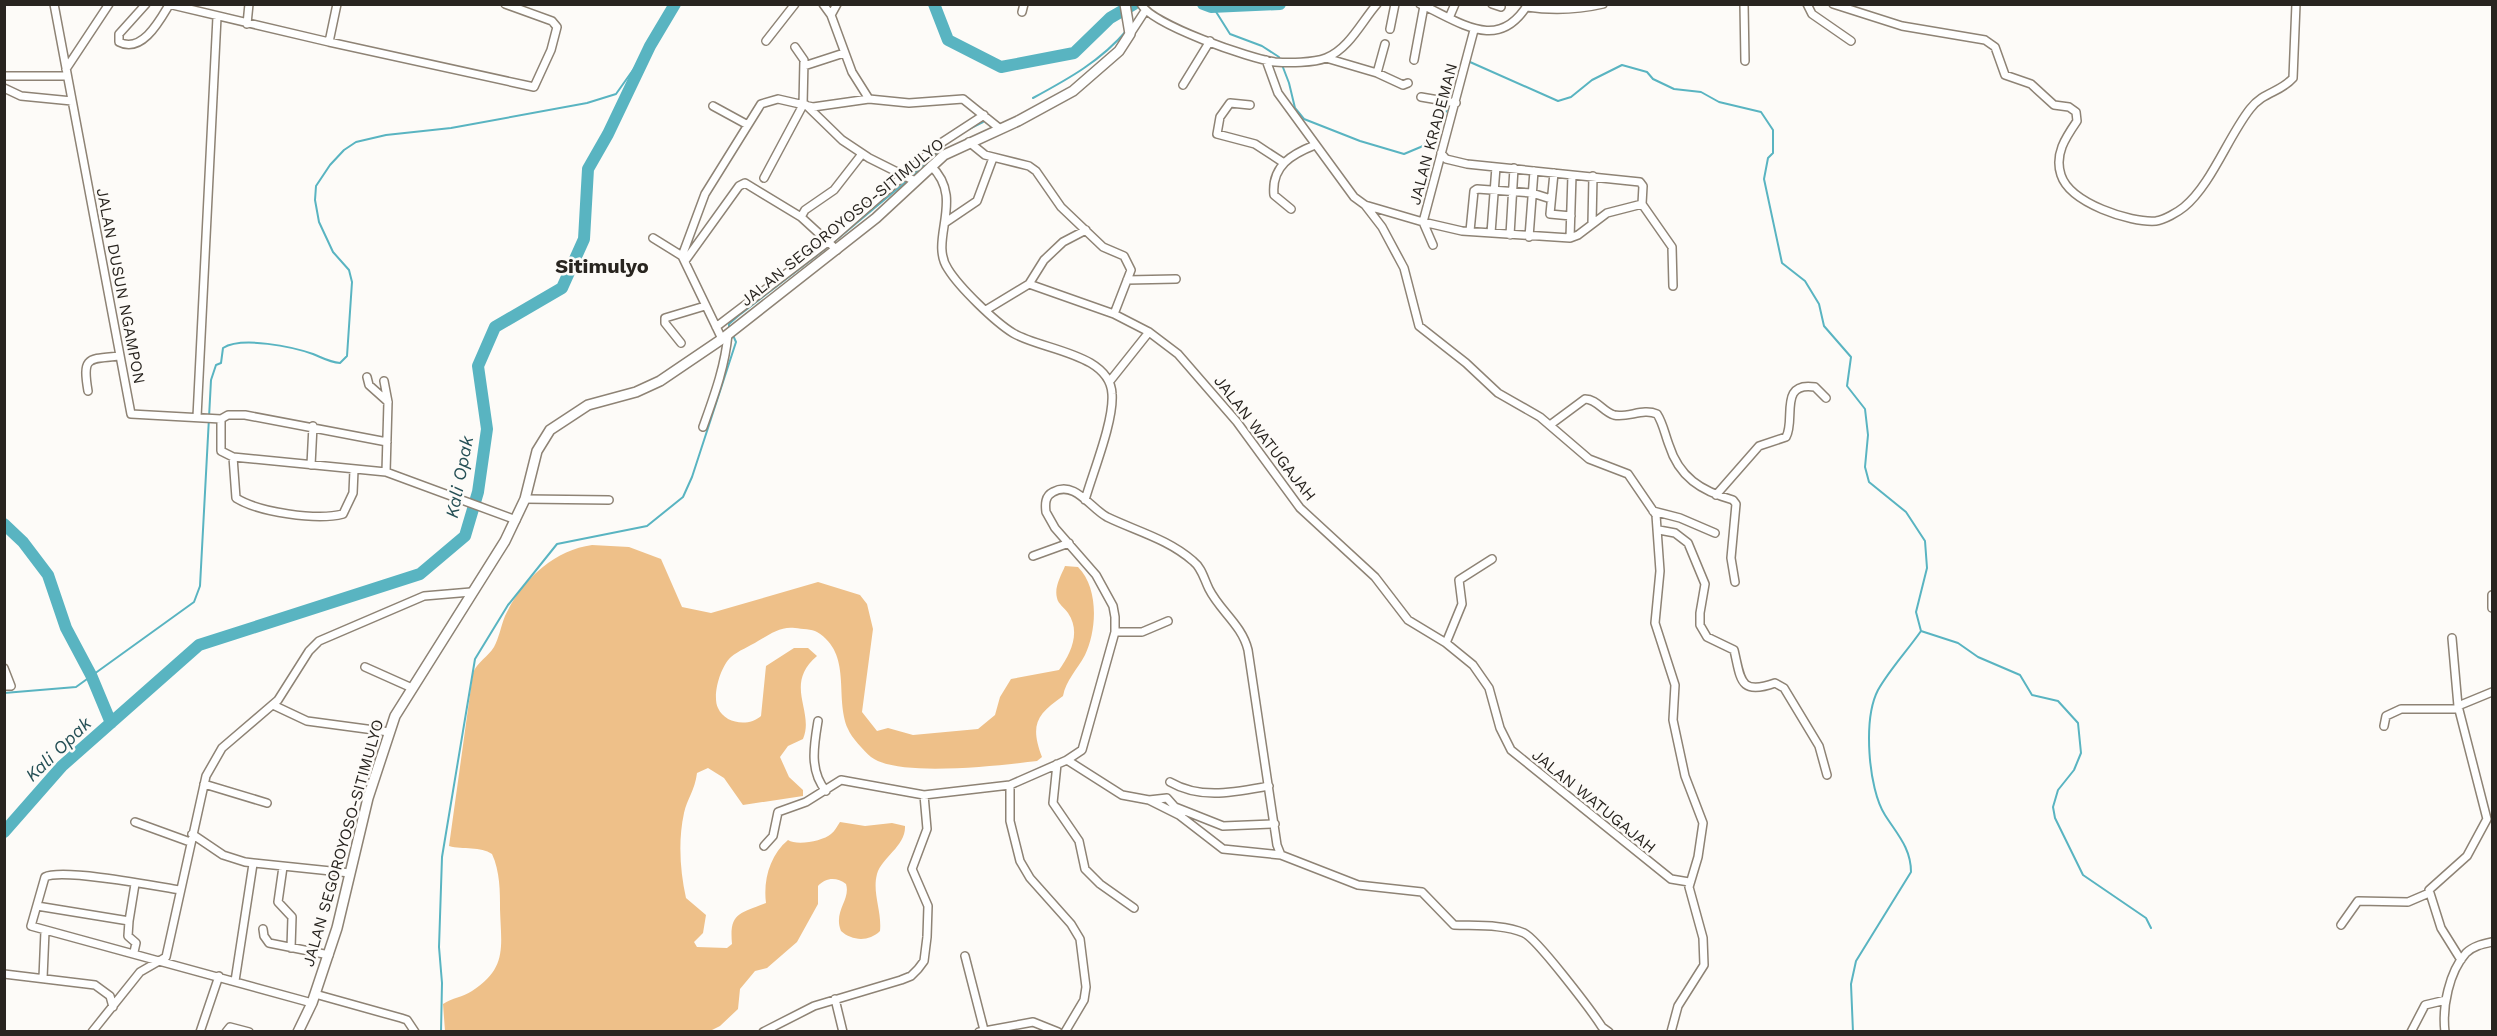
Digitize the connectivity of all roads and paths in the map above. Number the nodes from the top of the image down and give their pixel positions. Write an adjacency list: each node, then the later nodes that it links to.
1 (54, 4): 44 (street, JALAN DUSUN NGAMPON)
2 (109, 4): 44 (street)
3 (146, 4): 20 (street)
4 (249, 4): 28 (street)
5 (336, 4): 35 (street)
6 (505, 4): 35 (street)
7 (795, 4): 32 (street)
8 (823, 4): 25 (street)
9 (837, 4): 25 (street)
10 (1125, 4): 29 (main road)
11 (1377, 4): 39 (street)
12 (1395, 4): 30 (street)
13 (1455, 4): 27 (street)
14 (1492, 4): 24 (street)
15 (1603, 4): 22 (street)
16 (1744, 4): 42 (street)
17 (1808, 4): 34 (street)
18 (1833, 4): 19 (street)
19 (2296, 4)
20 (169, 5): 26 (street)
21 (1422, 5): 27 (street); 41 (street)
22 (1528, 5): 31 (street)
23 (1143, 7): 29 (street, JALAN SEGOROYOSO-SITIMULYO); 33 (street)
24 (1501, 7)
25 (831, 15): 38 (street)
26 (217, 17): 28 (street); 117 (street)
27 (1449, 18): 31 (street)
28 (247, 24): 35 (street)
29 (1130, 29): 59 (main road, JALAN SEGOROYOSO-SITIMULYO)
30 (1390, 29)
31 (1474, 30): 53 (street, JALAN KRADEMAN)
32 (766, 41)
33 (1210, 41): 40 (street); 48 (street)
34 (1851, 41)
35 (329, 42)
36 (1385, 44): 45 (street)
37 (795, 47): 43 (street)
38 (844, 53): 43 (street); 51 (street)
39 (1326, 58): 40 (street); 45 (street)
40 (1266, 60): 61 (street, JALAN KRADEMAN)
41 (1414, 60)
42 (1745, 61)
43 (804, 66): 54 (street)
44 (66, 72): 46 (street); 52 (street, JALAN DUSUN NGAMPON)
45 (1377, 73): 47 (street)
46 (4, 76)
47 (1408, 83)
48 (1183, 85)
49 (4, 88): 52 (street)
50 (1421, 97): 53 (street)
51 (869, 99): 54 (street); 57 (street)
52 (72, 101): 110 (street, JALAN DUSUN NGAMPON)
53 (1456, 103): 62 (street, JALAN KRADEMAN)
54 (805, 105): 58 (street); 63 (street); 74 (street)
55 (1250, 105): 65 (street)
56 (713, 106): 58 (street)
57 (984, 115): 59 (street); 71 (street)
58 (746, 124): 98 (street)
59 (999, 128): 60 (main road, JALAN SEGOROYOSO-SITIMULYO)
60 (969, 142): 64 (street); 66 (main road, JALAN SEGOROYOSO-SITIMULYO)
61 (1315, 145): 65 (street); 81 (street, JALAN KRADEMAN)
62 (1441, 153): 67 (street); 86 (street, JALAN KRADEMAN)
63 (862, 154): 71 (street); 84 (street)
64 (993, 158): 85 (street); 88 (street)
65 (1284, 163): 82 (street)
66 (932, 166): 75 (main road, JALAN SEGOROYOSO-SITIMULYO); 85 (street)
67 (1496, 167): 68 (street); 76 (street)
68 (1514, 168): 69 (street); 77 (street)
69 (1534, 171): 70 (street); 78 (street)
70 (1554, 173): 72 (street); 79 (street)
71 (905, 174): 75 (street); 95 (street)
72 (1572, 175): 73 (street); 83 (street)
73 (1593, 176): 80 (street); 87 (street)
74 (764, 178)
75 (915, 182): 97 (main road, JALAN SEGOROYOSO-SITIMULYO)
76 (1494, 190): 77 (street); 89 (street); 90 (street)
77 (1512, 192): 78 (street); 91 (street)
78 (1532, 193): 79 (street); 92 (street)
79 (1551, 199): 83 (street)
80 (1642, 204): 87 (street); 102 (street)
81 (1365, 206): 86 (street, JALAN KRADEMAN); 119 (street)
82 (1292, 209)
83 (1571, 216): 94 (street)
84 (801, 217): 95 (street); 98 (street)
85 (946, 222): 104 (street)
86 (1423, 222): 89 (street); 96 (street)
87 (1592, 224): 94 (street)
88 (1086, 230): 100 (street); 101 (street)
89 (1470, 231): 90 (street)
90 (1491, 233): 91 (street)
91 (1510, 235): 92 (street)
92 (1528, 237): 94 (street)
93 (653, 238): 98 (street)
94 (1570, 238)
95 (828, 241): 97 (street); 106 (street)
96 (1433, 245)
97 (837, 250): 108 (main road, JALAN SEGOROYOSO-SITIMULYO)
98 (683, 259): 103 (street)
99 (1176, 279): 100 (street)
100 (1127, 280): 105 (street)
101 (1029, 284): 104 (street); 105 (street, JALAN WATUGAJAH)
102 (1673, 286)
103 (705, 306): 106 (street); 109 (street)
104 (987, 310): 113 (street)
105 (1114, 314): 107 (street, JALAN WATUGAJAH)
106 (716, 327): 108 (street)
107 (1149, 332): 113 (street); 145 (street, JALAN WATUGAJAH)
108 (725, 337): 121 (street); 128 (main road, JALAN SEGOROYOSO-SITIMULYO)
109 (681, 343)
110 (120, 356): 114 (street); 117 (street, JALAN DUSUN NGAMPON)
111 (367, 377): 116 (street)
112 (384, 381): 116 (street)
113 (1110, 381): 130 (street)
114 (88, 391)
115 (1826, 398): 127 (street)
116 (388, 402): 122 (street)
117 (204, 418): 118 (street, JALAN DUSUN NGAMPON)
118 (221, 419): 120 (street, JALAN DUSUN NGAMPON); 123 (street)
119 (1550, 425): 127 (street); 131 (street)
120 (313, 426): 122 (street, JALAN DUSUN NGAMPON); 124 (street)
121 (703, 427)
122 (387, 442): 126 (street)
123 (233, 458): 124 (street); 125 (street)
124 (311, 465): 125 (street)
125 (354, 470): 126 (street)
126 (386, 472): 132 (street)
127 (1716, 495): 138 (street)
128 (525, 499): 129 (street); 132 (main road, JALAN SEGOROYOSO-SITIMULYO)
129 (609, 500)
130 (1085, 500): 135 (street); 162 (street)
131 (1653, 511): 133 (street); 134 (street)
132 (516, 520): 139 (main road, JALAN SEGOROYOSO-SITIMULYO)
133 (1659, 530): 158 (street); 175 (street)
134 (1715, 533)
135 (1069, 543): 136 (street); 143 (street)
136 (1032, 556)
137 (1492, 559): 145 (street)
138 (1734, 582)
139 (471, 592): 149 (main road, JALAN SEGOROYOSO-SITIMULYO); 151 (street)
140 (2493, 595): 141 (street)
141 (2493, 609)
142 (1168, 621): 143 (street)
143 (1115, 632): 156 (street)
144 (2452, 638): 152 (street)
145 (1446, 643): 175 (street, JALAN WATUGAJAH)
146 (364, 667): 149 (street)
147 (4, 668): 148 (street)
148 (4, 686)
149 (412, 688): 155 (main road, JALAN SEGOROYOSO-SITIMULYO)
150 (2493, 692): 152 (street)
151 (273, 705): 155 (street); 160 (street)
152 (2458, 707): 154 (street); 178 (street)
153 (818, 721): 163 (street)
154 (2384, 726)
155 (389, 732): 174 (main road, JALAN SEGOROYOSO-SITIMULYO)
156 (1067, 760): 157 (street); 165 (street)
157 (1057, 764): 161 (street); 180 (street)
158 (1827, 775)
159 (1170, 782): 162 (street)
160 (204, 784): 166 (street); 169 (street)
161 (1010, 785): 164 (street); 211 (street)
162 (1269, 786): 168 (street)
163 (826, 791): 164 (street); 170 (street)
164 (924, 795): 197 (street)
165 (1149, 800): 168 (street); 171 (street)
166 (267, 803)
167 (135, 822): 169 (street)
168 (1275, 825): 171 (street)
169 (191, 838): 172 (street); 177 (street)
170 (764, 846)
171 (1281, 855): 200 (street)
172 (253, 864): 173 (street); 195 (street)
173 (283, 867): 174 (street); 186 (street)
174 (350, 873): 188 (main road, JALAN SEGOROYOSO-SITIMULYO)
175 (1689, 882): 213 (street)
176 (135, 884): 177 (street); 179 (street); 181 (street)
177 (180, 890): 190 (street)
178 (2429, 892): 182 (street); 191 (street)
179 (37, 906): 181 (street); 184 (street)
180 (1134, 908)
181 (129, 921): 187 (street)
182 (2341, 925)
183 (263, 929): 186 (street)
184 (45, 931): 187 (street); 194 (street)
185 (2493, 942): 191 (street)
186 (291, 948): 188 (street)
187 (134, 952): 190 (street)
188 (329, 954): 196 (main road, JALAN SEGOROYOSO-SITIMULYO)
189 (964, 956): 201 (street)
190 (164, 960): 193 (street); 199 (street)
191 (2461, 960): 198 (street)
192 (4, 974): 194 (street)
193 (219, 976): 195 (street); 203 (street)
194 (43, 978): 199 (street)
195 (235, 981): 196 (street)
196 (313, 999): 206 (main road, JALAN SEGOROYOSO-SITIMULYO); 207 (street)
197 (835, 999): 208 (street); 209 (street)
198 (2446, 1000): 214 (street); 215 (street)
199 (113, 1007): 202 (street)
200 (1600, 1029): 212 (street)
201 (981, 1031): 210 (street)
202 (92, 1032)
203 (200, 1032)
204 (226, 1032): 205 (street)
205 (249, 1032)
206 (298, 1032)
207 (415, 1032)
208 (763, 1032)
209 (843, 1032)
210 (1058, 1032)
211 (1065, 1032)
212 (1609, 1032)
213 (1671, 1032)
214 (2411, 1032)
215 (2445, 1032)

